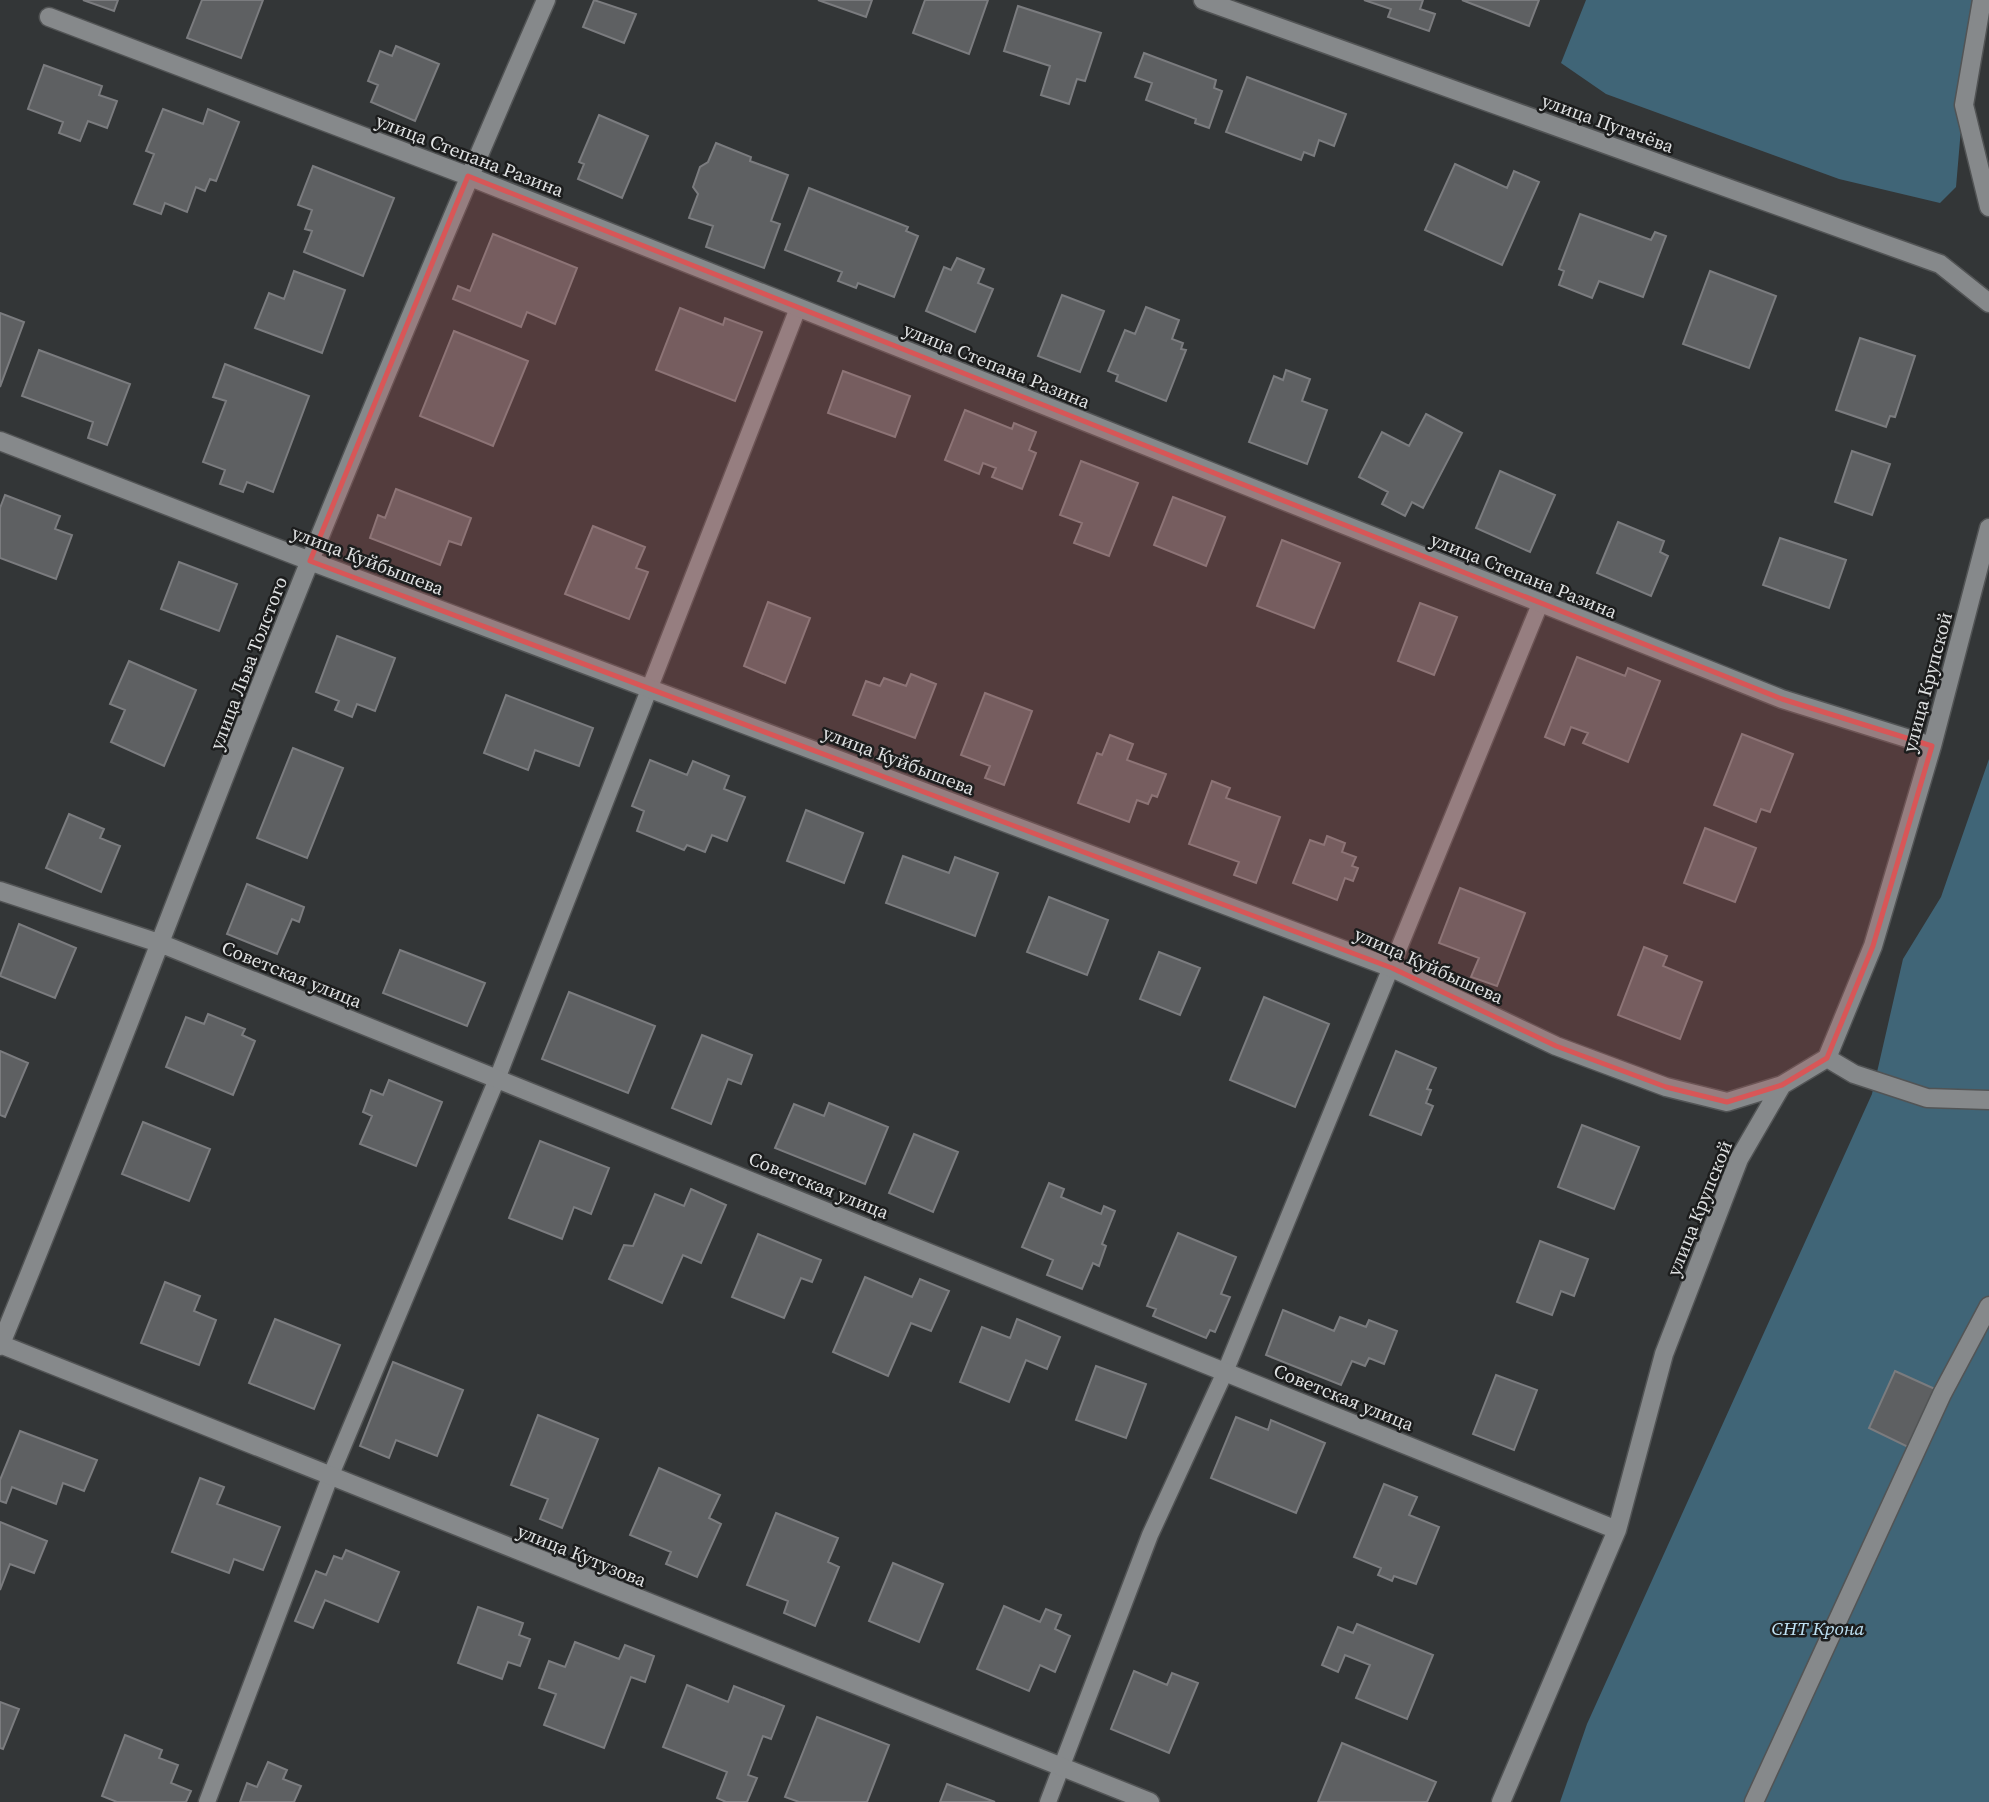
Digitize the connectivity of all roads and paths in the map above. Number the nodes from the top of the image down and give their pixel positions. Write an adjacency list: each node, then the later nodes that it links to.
1 (546, 0): 5 (street, улица Льва Толстого)
2 (1203, 0): 7 (street, улица Пугачёва)
3 (1982, 0): 6 (street)
4 (49, 17): 5 (street, улица Степана Разина)
5 (468, 176): 8 (street, улица Степана Разина); 11 (street, улица Льва Толстого)
6 (1989, 206)
7 (1989, 303)
8 (798, 308): 12 (street, улица Степана Разина); 13 (lane)
9 (0, 441): 11 (street, улица Куйбышева)
10 (1989, 528): 14 (street, улица Крупской)
11 (310, 561): 13 (street, улица Куйбышева); 16 (street, улица Льва Толстого)
12 (1540, 604): 14 (street, улица Степана Разина); 17 (lane)
13 (650, 689): 17 (street, улица Куйбышева); 19 (lane)
14 (1932, 746): 18 (street, улица Крупской)
15 (0, 891): 16 (street, Советская улица)
16 (162, 944): 19 (street, Советская улица); 23 (street, улица Льва Толстого)
17 (1392, 968): 20 (street, улица Куйбышева); 24 (lane)
18 (1827, 1058): 20 (street, улица Крупской); 21 (street)
19 (497, 1079): 24 (street, Советская улица); 25 (lane)
20 (1782, 1085): 26 (street, улица Крупской)
21 (1989, 1100)
22 (1989, 1306): 32 (street)
23 (0, 1344): 25 (street, улица Кутузова)
24 (1225, 1372): 26 (street, Советская улица); 27 (lane)
25 (330, 1477): 27 (street, улица Кутузова); 28 (lane)
26 (1617, 1530): 31 (street, улица Крупской)
27 (1062, 1767): 29 (lane); 30 (street, улица Кутузова)
28 (207, 1802)
29 (1048, 1802)
30 (1150, 1802)
31 (1501, 1802)
32 (1754, 1802)

